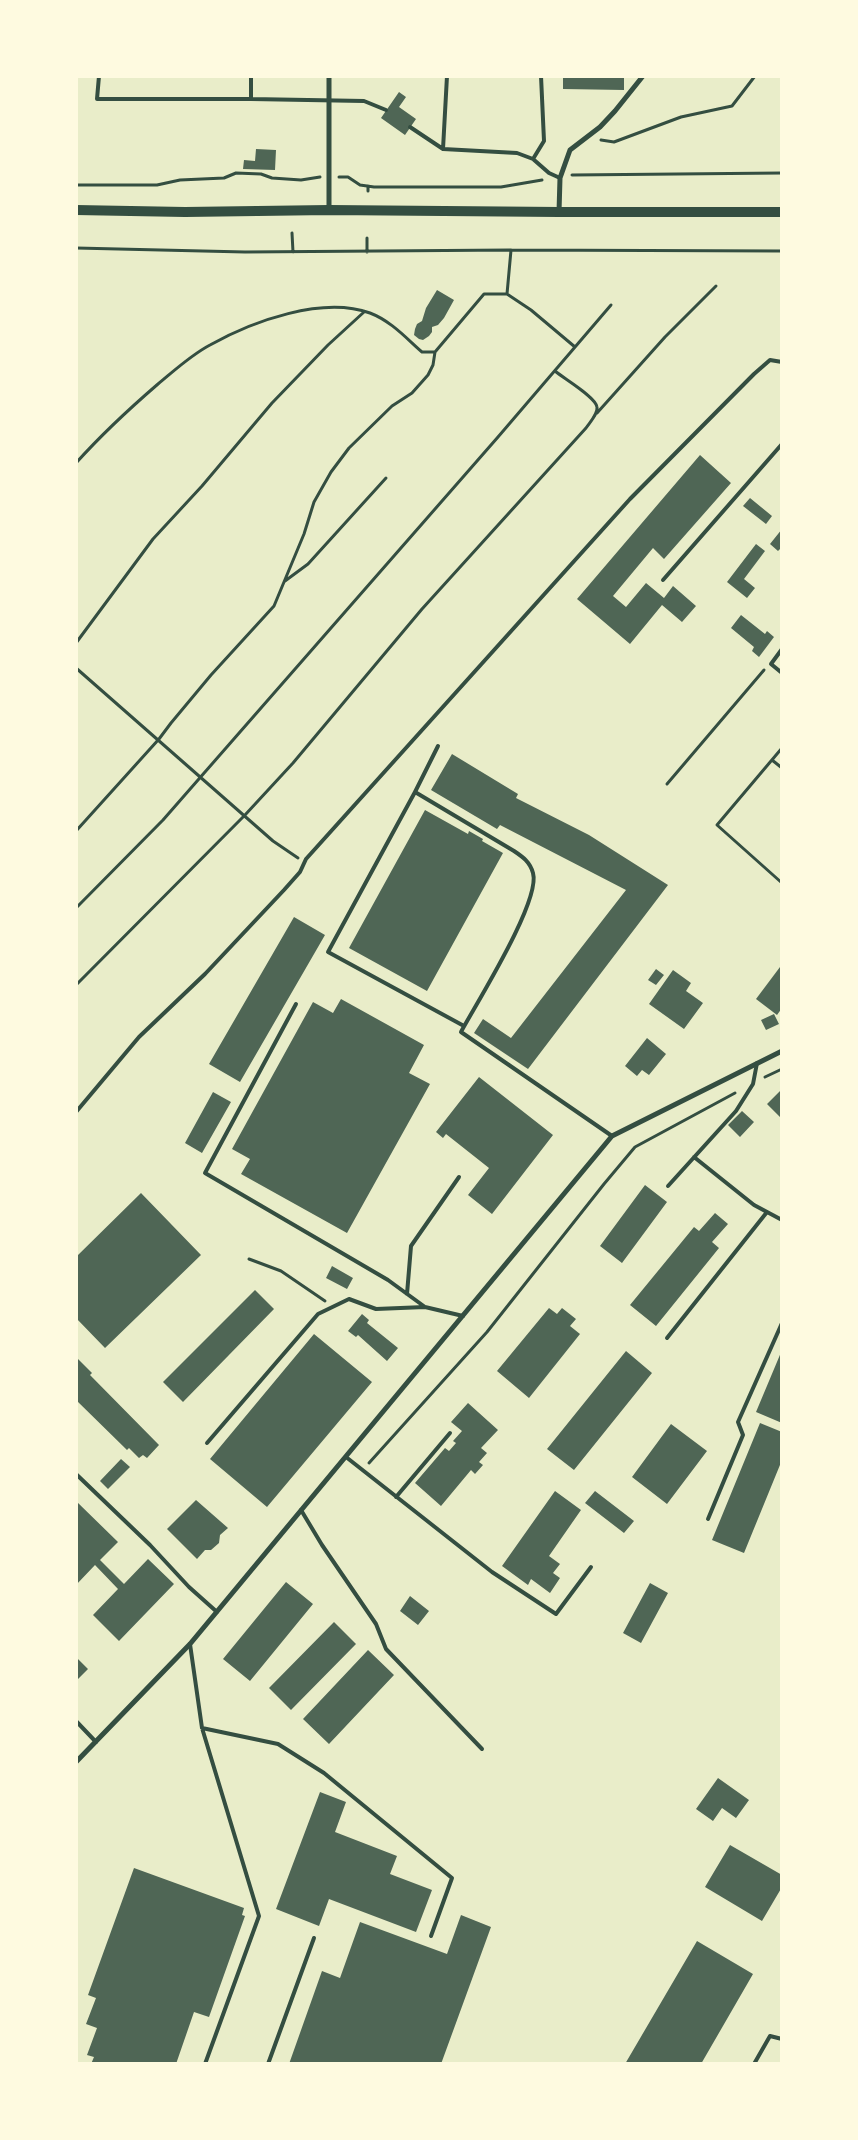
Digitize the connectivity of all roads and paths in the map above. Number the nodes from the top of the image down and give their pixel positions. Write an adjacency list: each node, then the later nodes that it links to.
1 (99, 76): 8 (lane)
2 (251, 76): 8 (lane)
3 (329, 76): 9 (street)
4 (447, 76): 13 (lane)
5 (541, 76): 14 (lane)
6 (643, 76): 12 (street)
7 (755, 76): 12 (path)
8 (251, 99): 9 (lane)
9 (329, 99): 10 (lane); 16 (street)
10 (386, 110)
11 (410, 127): 13 (lane)
12 (585, 137): 17 (street)
13 (443, 149): 14 (lane)
14 (533, 159): 17 (lane)
15 (782, 173): 17 (path)
16 (328, 178): 18 (path); 21 (path); 24 (street)
17 (560, 178): 21 (path); 25 (street)
18 (292, 179): 19 (path); 20 (path)
19 (292, 184)
20 (76, 185)
21 (368, 186): 22 (path)
22 (368, 191)
23 (76, 210): 24 (main road)
24 (328, 210): 25 (main road)
25 (559, 212): 26 (main road)
26 (782, 212)
27 (292, 233): 32 (path)
28 (367, 238): 33 (path)
29 (76, 248): 32 (path)
30 (511, 250): 31 (path); 33 (path); 35 (path)
31 (782, 251)
32 (293, 252): 33 (path)
33 (367, 252)
34 (716, 286): 42 (path)
35 (507, 294): 38 (path); 39 (path)
36 (611, 305): 38 (path)
37 (364, 312): 39 (path); 44 (path); 48 (path)
38 (575, 347): 41 (path)
39 (434, 352): 47 (path)
40 (782, 362): 63 (lane)
41 (554, 371): 42 (path); 58 (path)
42 (596, 414): 61 (path)
43 (782, 444): 46 (lane)
44 (76, 463)
45 (386, 478): 47 (path)
46 (663, 580)
47 (284, 582): 53 (path)
48 (76, 643)
49 (782, 649): 50 (lane)
50 (771, 664): 52 (lane); 59 (path)
51 (76, 668): 53 (path)
52 (782, 673)
53 (159, 739): 58 (path); 62 (path)
54 (438, 746): 60 (lane)
55 (782, 748): 56 (path)
56 (772, 760): 57 (path); 64 (path)
57 (782, 768)
58 (201, 777): 61 (path); 65 (path)
59 (667, 784)
60 (415, 792): 68 (lane); 68 (lane)
61 (245, 815): 63 (path); 66 (path)
62 (76, 831)
63 (306, 859): 73 (lane)
64 (782, 882)
65 (76, 908)
66 (76, 985)
67 (296, 1004): 81 (lane)
68 (464, 1026): 74 (lane)
69 (782, 1051): 70 (street)
70 (757, 1064): 72 (lane); 74 (street)
71 (782, 1069): 72 (path)
72 (753, 1084): 75 (lane); 90 (path)
73 (76, 1112)
74 (612, 1136): 84 (street)
75 (694, 1157): 77 (lane); 78 (lane)
76 (458, 1177): 81 (lane)
77 (668, 1186)
78 (768, 1212): 79 (lane); 86 (lane)
79 (782, 1220)
80 (249, 1259): 82 (path)
81 (407, 1294): 83 (lane)
82 (334, 1306): 83 (lane); 88 (lane)
83 (425, 1307): 84 (lane)
84 (462, 1316): 89 (street)
85 (782, 1323): 94 (lane)
86 (667, 1338)
87 (450, 1433): 92 (lane)
88 (207, 1443)
89 (346, 1457): 90 (lane); 93 (street)
90 (362, 1470): 92 (lane)
91 (76, 1474): 96 (lane)
92 (396, 1497): 95 (lane)
93 (301, 1510): 96 (street); 101 (lane)
94 (708, 1519)
95 (591, 1568)
96 (217, 1612): 97 (street)
97 (190, 1644): 99 (lane); 100 (street)
98 (76, 1721): 100 (lane)
99 (202, 1728): 103 (lane); 106 (lane)
100 (96, 1742): 102 (street)
101 (482, 1749)
102 (76, 1762)
103 (432, 1936)
104 (314, 1938): 107 (lane)
105 (782, 2039): 108 (lane)
106 (205, 2064)
107 (268, 2064)
108 (754, 2064)

